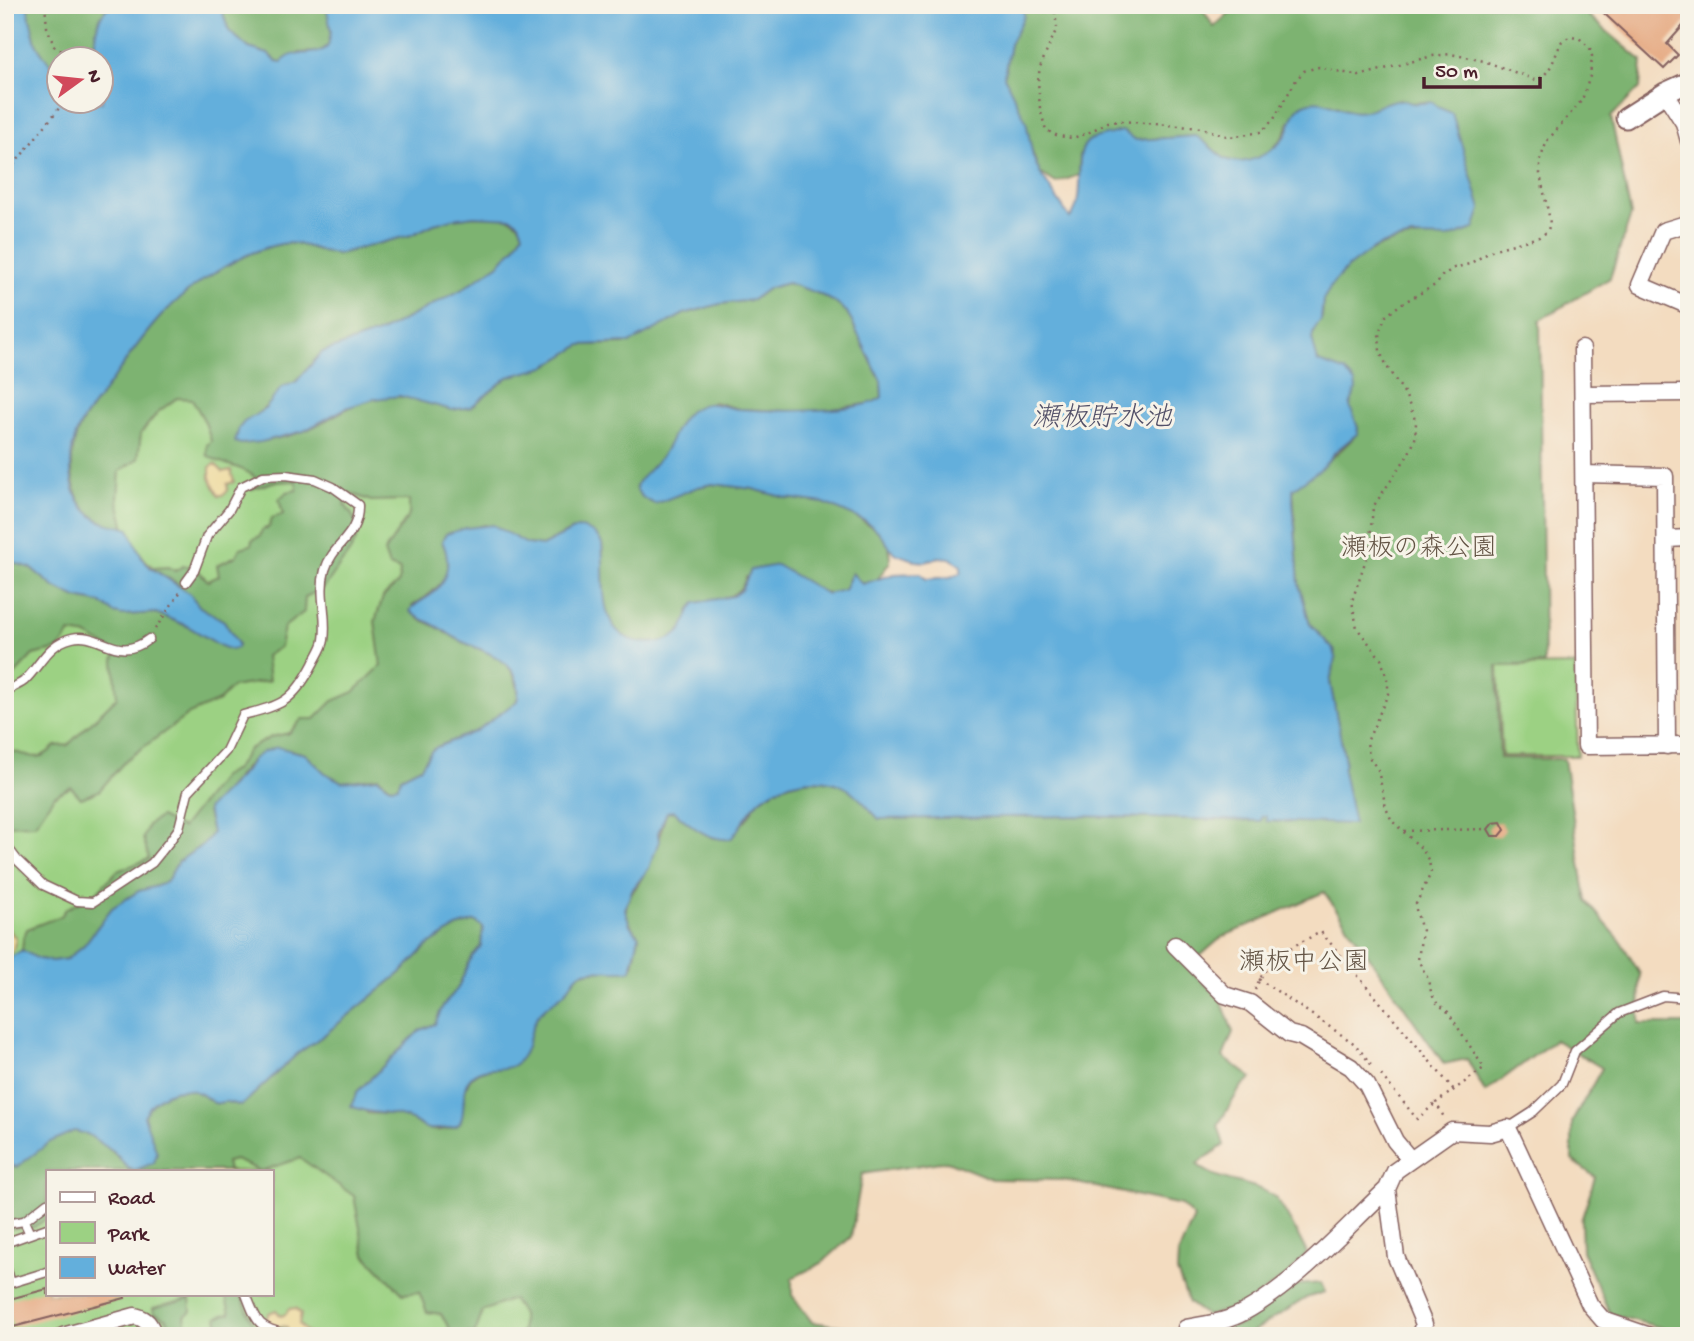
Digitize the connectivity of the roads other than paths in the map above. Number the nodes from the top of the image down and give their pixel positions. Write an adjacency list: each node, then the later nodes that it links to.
1 (1689, 82): 2 (street)
2 (1665, 93): 3 (street); 4 (street)
3 (1626, 118)
4 (1689, 141)
5 (1689, 223): 6 (street)
6 (1689, 306)
7 (1582, 349): 9 (street)
8 (1689, 393): 9 (street)
9 (1583, 394): 10 (street)
10 (1584, 474): 11 (street); 16 (street)
11 (1666, 538): 12 (street); 16 (street)
12 (1689, 538)
13 (186, 582): 18 (lane)
14 (149, 639): 15 (lane)
15 (5, 691)
16 (1667, 746): 17 (street)
17 (1689, 746)
18 (5, 844)
19 (1175, 945): 22 (street)
20 (1689, 998): 21 (lane)
21 (1508, 1128): 22 (street); 41 (street)
22 (1410, 1159): 23 (street)
23 (1387, 1189): 35 (street); 40 (street)
24 (46, 1204): 25 (lane)
25 (24, 1221): 26 (lane); 28 (lane)
26 (5, 1224)
27 (46, 1228): 28 (lane)
28 (30, 1234): 29 (lane)
29 (5, 1243)
30 (5, 1264): 32 (lane)
31 (46, 1272): 32 (lane)
32 (8, 1284)
33 (247, 1296): 39 (lane)
34 (5, 1327): 36 (lane)
35 (1186, 1328)
36 (5, 1333)
37 (63, 1336): 38 (street)
38 (154, 1336)
39 (294, 1336)
40 (1419, 1336)
41 (1650, 1336)

